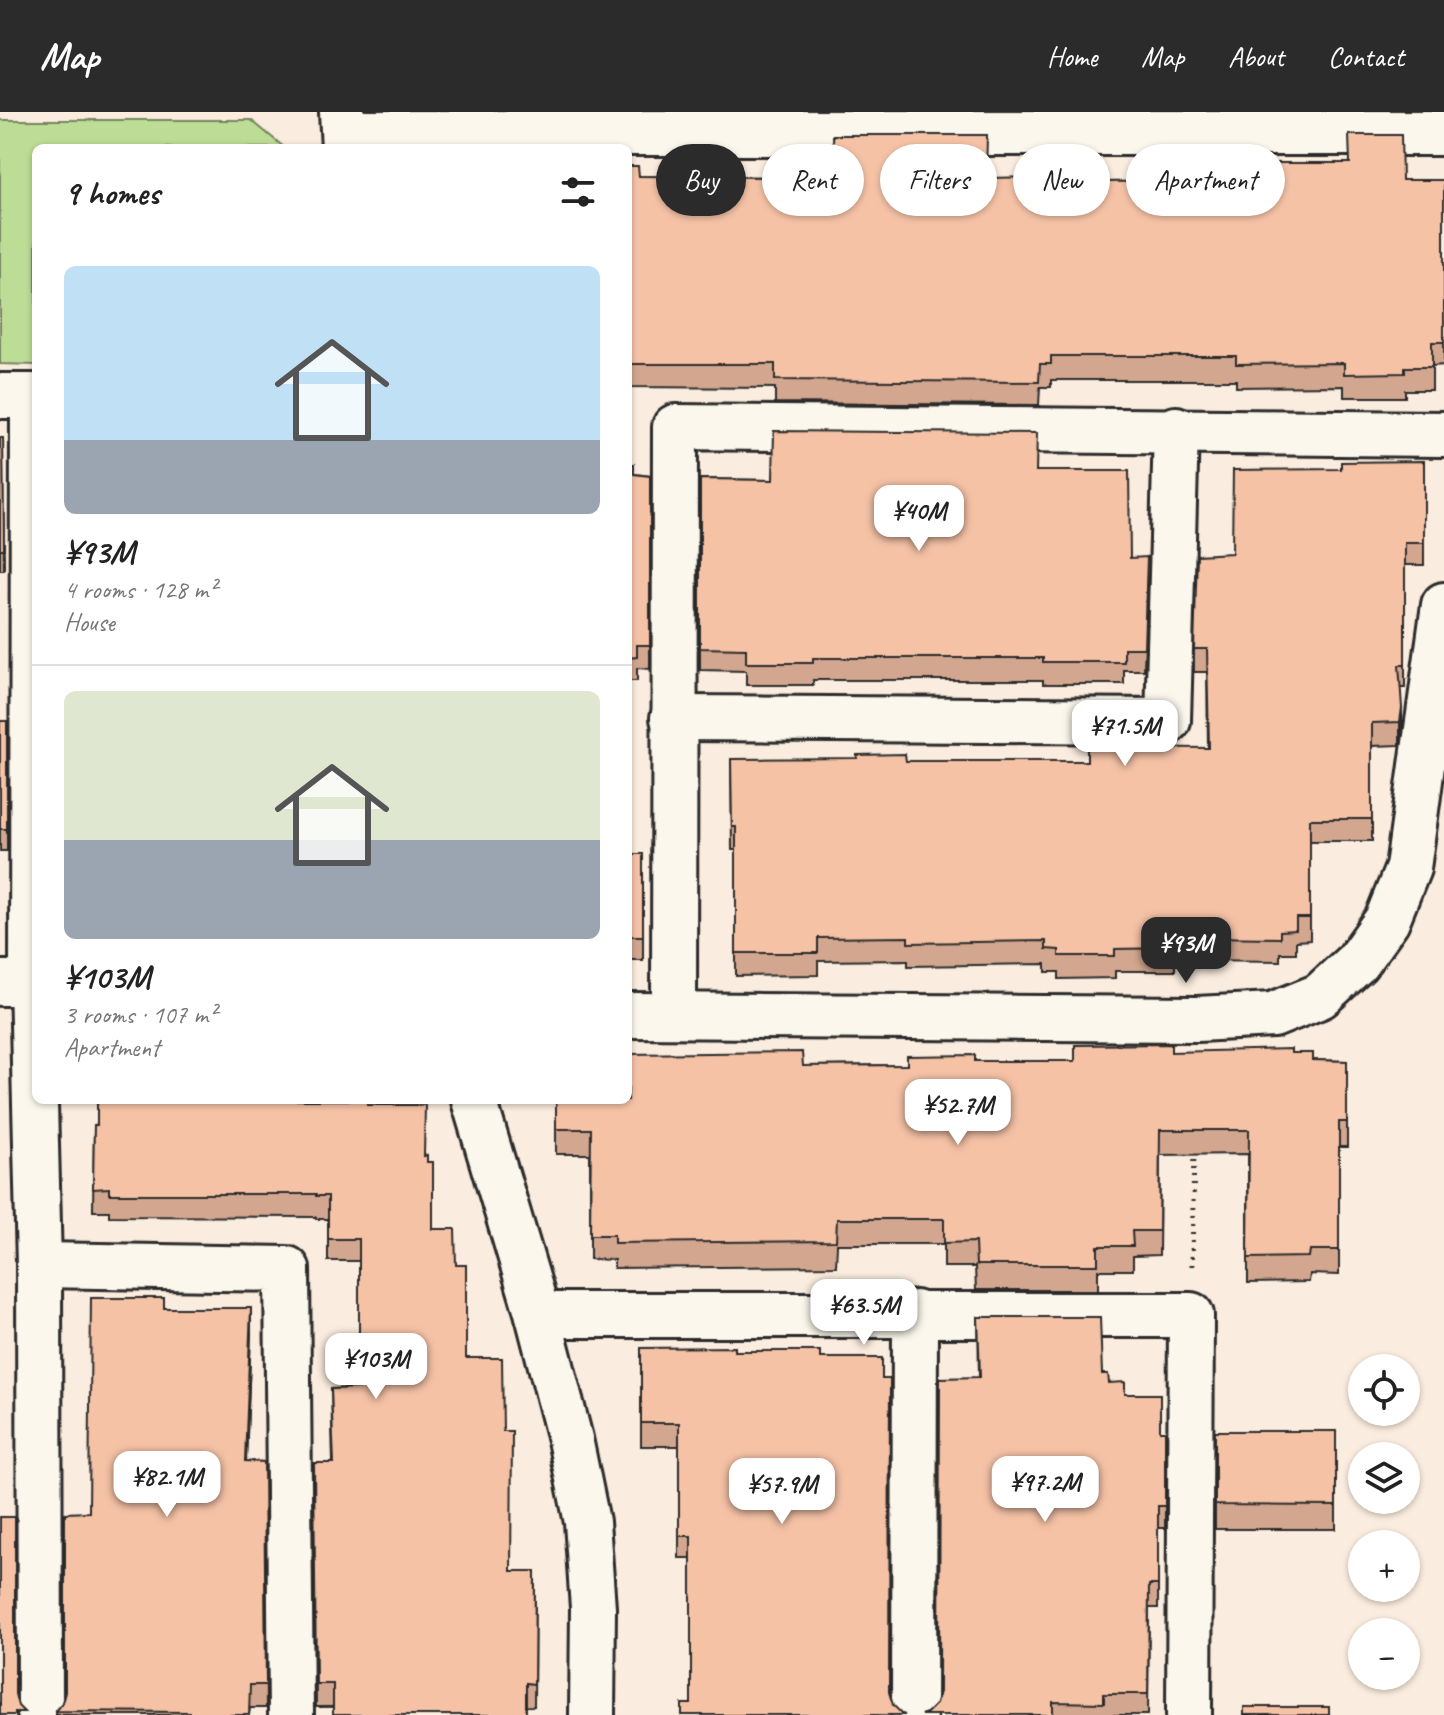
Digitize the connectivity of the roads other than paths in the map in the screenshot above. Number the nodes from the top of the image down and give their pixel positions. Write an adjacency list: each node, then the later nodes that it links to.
1 (642, 122): 2 (street); 3 (street)
2 (344, 131)
3 (1444, 133)
4 (0, 396): 5 (street)
5 (32, 396)
6 (32, 412): 10 (street)
7 (1176, 429): 8 (street); 11 (street); 11 (street)
8 (1444, 434)
9 (1444, 605): 13 (street)
10 (15, 691): 12 (street)
11 (673, 718): 13 (street)
12 (23, 983): 16 (street)
13 (674, 1014): 14 (street)
14 (632, 1015)
15 (475, 1104): 18 (street)
16 (39, 1265): 19 (street); 20 (street)
17 (915, 1313): 18 (street); 22 (street); 23 (street)
18 (538, 1315): 21 (street)
19 (40, 1715)
20 (291, 1715)
21 (592, 1715)
22 (914, 1715)
23 (1189, 1715)

